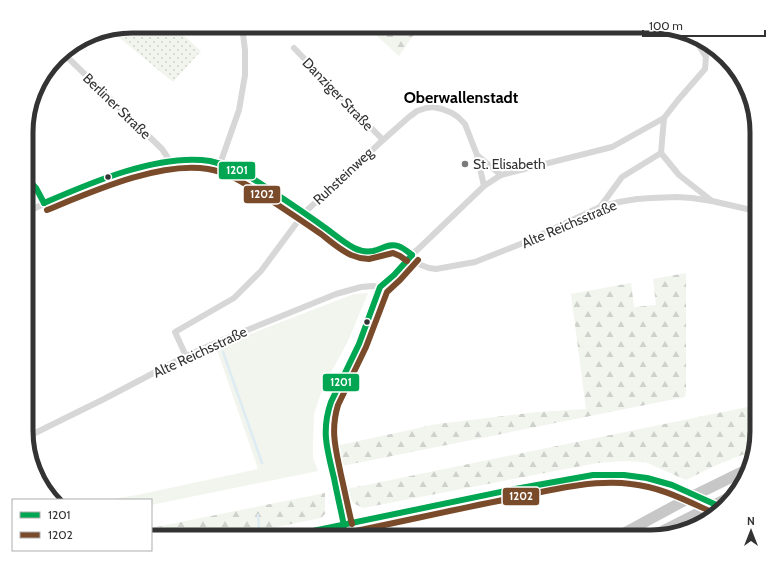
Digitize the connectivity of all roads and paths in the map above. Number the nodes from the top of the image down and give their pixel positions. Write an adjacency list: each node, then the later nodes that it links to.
1 (243, 33): 10 (street)
2 (699, 45): 5 (street)
3 (294, 48): 6 (street, Danziger Straße)
4 (68, 57): 9 (street, Berliner Straße)
5 (664, 118): 7 (street); 11 (street)
6 (383, 140): 8 (street, Ruhsteinweg); 19 (street, Ruhsteinweg)
7 (661, 153): 14 (street); 16 (street)
8 (477, 155): 11 (street); 13 (street)
9 (170, 161): 10 (street, Alte Reichsstraße); 15 (street, Alte Reichsstraße)
10 (220, 164): 19 (street, Alte Reichsstraße)
11 (501, 175): 13 (street)
12 (33, 185): 15 (street)
13 (484, 186): 20 (street)
14 (712, 201): 16 (street, Alte Reichsstraße); 18 (street, Alte Reichsstraße)
15 (44, 203): 17 (street, Alte Reichsstraße)
16 (600, 208): 20 (street, Alte Reichsstraße)
17 (33, 209)
18 (750, 210)
19 (304, 213): 20 (street, Alte Reichsstraße); 22 (street, Ruhsteinweg)
20 (412, 255): 21 (street)
21 (380, 287): 22 (street, Alte Reichsstraße); 27 (street)
22 (186, 356): 23 (street, Alte Reichsstraße)
23 (33, 434)
24 (740, 474): 32 (highway)
25 (719, 503): 28 (highway)
26 (716, 505): 27 (street)
27 (344, 526): 31 (street)
28 (673, 526): 29 (highway); 30 (highway)
29 (669, 528)
30 (670, 528)
31 (322, 530)
32 (631, 530)

